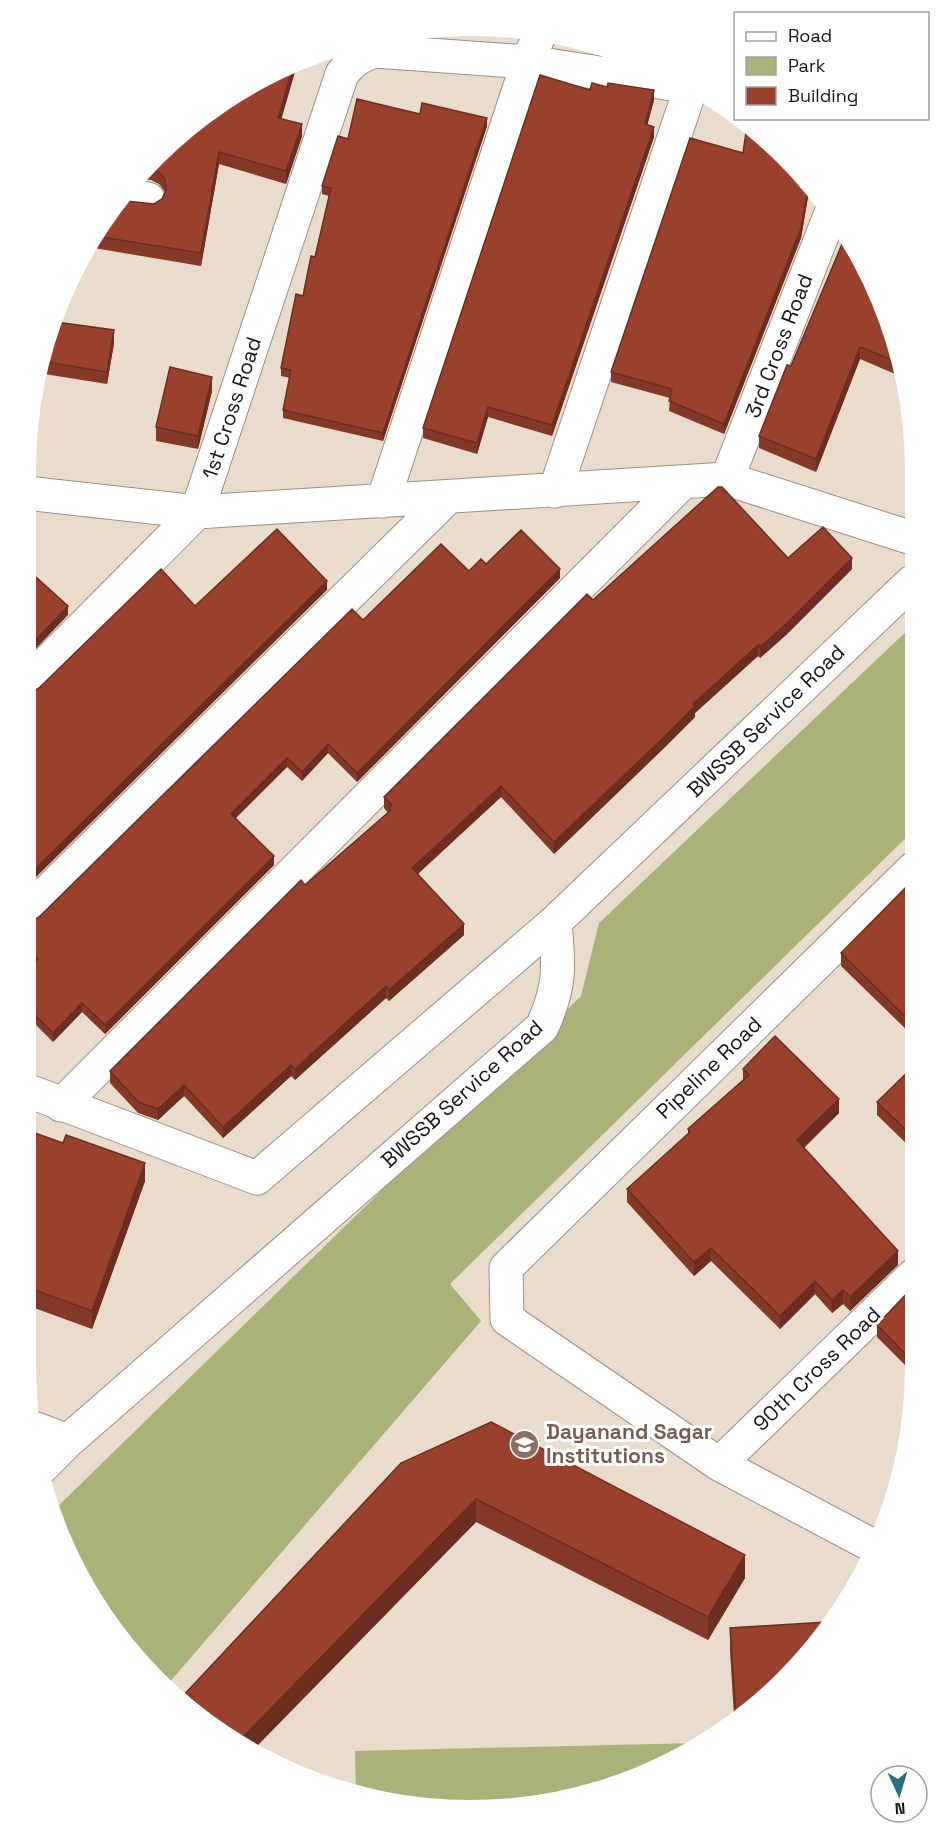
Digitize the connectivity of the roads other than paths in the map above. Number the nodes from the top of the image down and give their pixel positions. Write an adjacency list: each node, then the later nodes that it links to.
1 (534, 47): 2 (street); 10 (street); 11 (street, 1st Cross Road)
2 (658, 78)
3 (689, 94): 7 (street)
4 (827, 223): 5 (street, 3rd Cross Road)
5 (727, 479): 6 (street); 12 (street)
6 (681, 484): 7 (street); 19 (street)
7 (555, 491): 9 (street)
8 (36, 494): 11 (street)
9 (448, 497): 10 (street); 16 (street)
10 (382, 501): 11 (street)
11 (197, 512): 14 (street, 1st Cross Road)
12 (905, 536)
13 (905, 589): 17 (street, BWSSB Service Road)
14 (36, 674)
15 (905, 877): 24 (street, Pipeline Road)
16 (36, 904)
17 (555, 922): 19 (street); 22 (street, BWSSB Service Road)
18 (36, 1094): 19 (street)
19 (61, 1105)
20 (905, 1284): 24 (street, 90th Cross Road)
21 (41, 1431): 22 (street)
22 (68, 1441): 23 (street, BWSSB Service Road)
23 (47, 1462)
24 (719, 1464): 25 (street)
25 (869, 1539)

